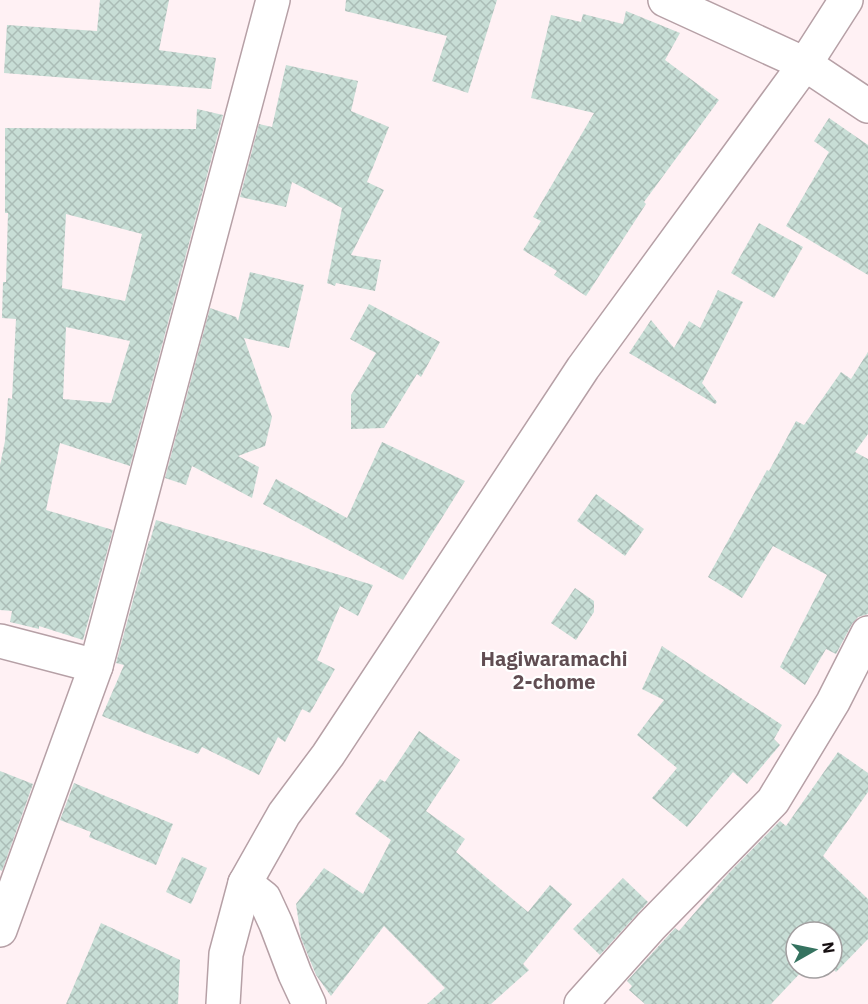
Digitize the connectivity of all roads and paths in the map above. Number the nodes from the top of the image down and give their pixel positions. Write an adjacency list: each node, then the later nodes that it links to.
1 (273, 0): 8 (street)
2 (665, 0): 4 (street)
3 (846, 0): 4 (street)
4 (806, 64): 5 (street); 9 (street)
5 (868, 106)
6 (868, 633): 13 (street)
7 (0, 641): 8 (street)
8 (96, 666): 10 (street)
9 (245, 883): 11 (street); 12 (street)
10 (0, 930)
11 (223, 1004)
12 (309, 1004)
13 (581, 1004)

